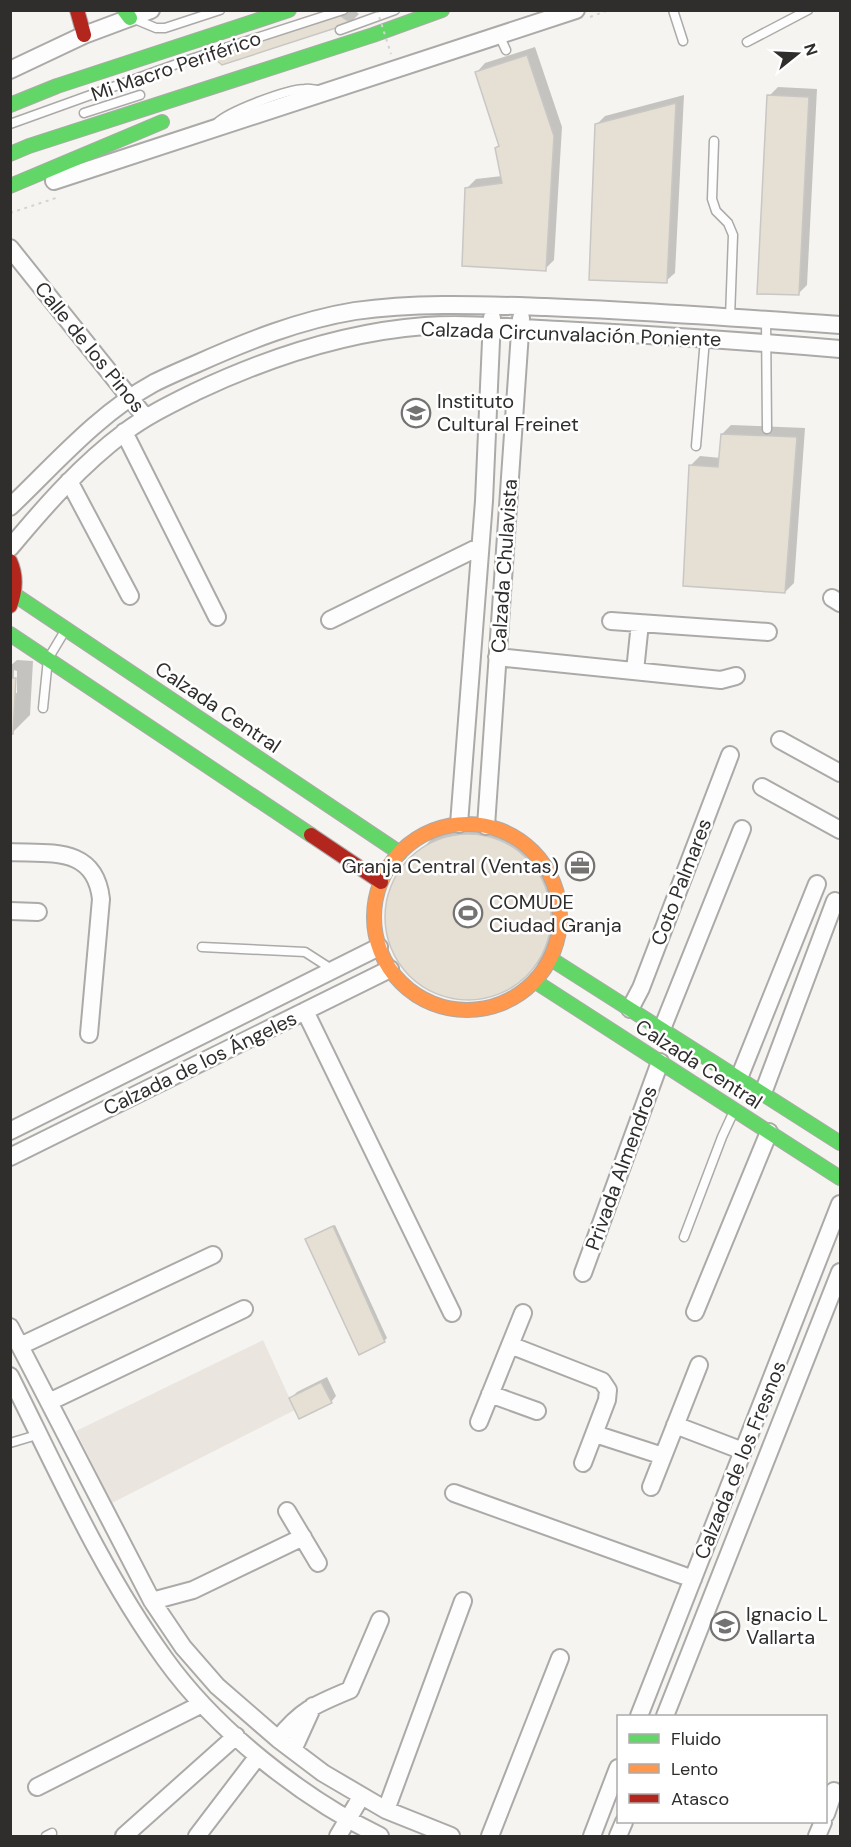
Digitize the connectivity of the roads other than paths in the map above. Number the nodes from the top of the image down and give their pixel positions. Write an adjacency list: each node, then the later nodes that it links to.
1 (77, 10): 14 (main road)
2 (151, 10): 11 (street)
3 (220, 10): 11 (lane)
4 (289, 10): 20 (main road)
5 (343, 10): 23 (lane, Mi Macro Periférico)
6 (395, 10): 12 (lane)
7 (442, 10): 13 (main road)
8 (576, 10): 27 (street)
9 (673, 10): 15 (lane)
10 (808, 10): 16 (lane)
11 (127, 14): 14 (street)
12 (329, 34)
13 (373, 35): 19 (main road); 25 (main road)
14 (84, 36): 17 (street)
15 (683, 41)
16 (747, 42)
17 (10, 70)
18 (150, 92): 21 (lane)
19 (216, 101)
20 (10, 105)
21 (74, 117)
22 (172, 118): 26 (main road)
23 (10, 124)
24 (714, 141): 32 (lane)
25 (10, 154)
26 (10, 186)
27 (10, 196)
28 (10, 248): 43 (street, Calle de los Pinos)
29 (492, 305): 30 (street, Calzada Circunvalación Poniente); 33 (street, Calzada Circunvalación Poniente); 36 (street, Calzada Chulavista)
30 (521, 306): 31 (street, Calzada Circunvalación Poniente); 37 (street, Calzada Chulavista)
31 (639, 311): 32 (street, Calzada Circunvalación Poniente); 38 (street)
32 (730, 318): 34 (street, Calzada Circunvalación Poniente)
33 (313, 320): 41 (street); 43 (street, Calzada Circunvalación Poniente)
34 (766, 320): 35 (street, Calzada Circunvalación Poniente); 40 (lane)
35 (840, 325)
36 (491, 327): 37 (street, Calzada Circunvalación Poniente); 41 (street, Calzada Circunvalación Poniente); 49 (street, Calzada Chulavista)
37 (520, 328): 38 (street, Calzada Circunvalación Poniente); 50 (street, Calzada Chulavista)
38 (638, 334): 39 (street, Calzada Circunvalación Poniente)
39 (705, 339): 40 (street, Calzada Circunvalación Poniente); 47 (lane)
40 (766, 342): 42 (street, Calzada Circunvalación Poniente); 45 (lane)
41 (320, 344): 44 (street, Calzada Circunvalación Poniente)
42 (840, 349)
43 (131, 398): 44 (street, Calle de los Pinos); 51 (street, Calzada Circunvalación Poniente)
44 (146, 418): 46 (street, Calzada Circunvalación Poniente)
45 (767, 429)
46 (124, 432): 48 (street, Calzada Circunvalación Poniente); 57 (street)
47 (696, 447)
48 (69, 481): 53 (street, Calzada Circunvalación Poniente); 55 (street)
49 (484, 501): 50 (street); 52 (street, Calzada Chulavista)
50 (508, 502): 64 (street, Calzada Chulavista)
51 (10, 507)
52 (479, 547): 58 (street); 73 (street, Calzada Chulavista)
53 (10, 548)
54 (10, 561): 56 (main road)
55 (130, 596)
56 (13, 600): 61 (main road, Calzada Central)
57 (217, 617)
58 (330, 620)
59 (611, 621): 60 (street)
60 (640, 623): 62 (street); 66 (street)
61 (66, 629): 65 (lane); 78 (main road, Calzada Central)
62 (768, 632)
63 (10, 634): 65 (main road)
64 (497, 657): 66 (street); 74 (street, Calzada Chulavista)
65 (48, 659): 68 (lane); 79 (main road)
66 (635, 671): 67 (street)
67 (736, 676)
68 (43, 708)
69 (780, 740): 71 (street)
70 (730, 755): 90 (street, Coto Palmares)
71 (840, 773)
72 (762, 787): 76 (street)
73 (459, 824): 74 (main road); 78 (main road)
74 (486, 826): 86 (main road)
75 (742, 829): 92 (street)
76 (840, 830)
77 (10, 852): 93 (street)
78 (400, 853): 79 (main road)
79 (381, 882): 84 (main road)
80 (817, 884): 95 (street)
81 (835, 901): 96 (street)
82 (10, 911): 83 (street)
83 (38, 912)
84 (379, 946): 87 (main road); 88 (street, Calzada de los Ángeles)
85 (202, 947): 88 (lane)
86 (551, 958): 89 (main road); 90 (main road, Calzada Central)
87 (390, 969): 89 (main road); 91 (street, Calzada de los Ángeles)
88 (333, 970): 98 (street, Calzada de los Ángeles)
89 (536, 982): 94 (main road, Calzada Central)
90 (630, 1009): 92 (main road, Calzada Central)
91 (305, 1011): 101 (street, Calzada de los Ángeles); 110 (street)
92 (662, 1029): 95 (main road, Calzada Central)
93 (89, 1034)
94 (660, 1062): 97 (main road, Calzada Central); 107 (street, Privada Almendros)
95 (739, 1078): 96 (main road, Calzada Central)
96 (763, 1093): 100 (main road, Calzada Central)
97 (735, 1111): 99 (main road, Calzada Central); 104 (lane)
98 (10, 1131)
99 (769, 1132): 102 (main road, Calzada Central); 109 (street)
100 (840, 1143)
101 (10, 1157)
102 (840, 1178)
103 (840, 1204): 125 (street, Calzada de los Fresnos)
104 (684, 1237)
105 (213, 1255): 114 (street)
106 (840, 1272): 135 (street, Calzada de los Fresnos)
107 (583, 1273)
108 (244, 1309): 118 (street)
109 (695, 1312)
110 (453, 1313)
111 (523, 1313): 113 (street)
112 (10, 1327): 114 (street)
113 (510, 1345): 117 (street); 123 (street)
114 (20, 1346): 118 (street)
115 (699, 1365): 121 (street)
116 (10, 1376): 122 (street)
117 (490, 1394): 119 (street); 120 (street)
118 (49, 1402): 130 (street)
119 (537, 1411)
120 (479, 1422)
121 (675, 1425): 125 (street); 126 (street)
122 (40, 1434): 124 (lane); 132 (street)
123 (595, 1434): 126 (street); 127 (street)
124 (10, 1443)
125 (743, 1451): 134 (street, Calzada de los Fresnos)
126 (663, 1456): 128 (street)
127 (583, 1463)
128 (651, 1487)
129 (454, 1493): 137 (street)
130 (105, 1509): 132 (street); 139 (street)
131 (288, 1511): 133 (street)
132 (82, 1519): 144 (street)
133 (303, 1537): 136 (street); 139 (street)
134 (705, 1548): 135 (street); 137 (street, Calzada de los Fresnos)
135 (728, 1558): 143 (street, Calzada de los Fresnos)
136 (318, 1563)
137 (693, 1579): 142 (street, Calzada de los Fresnos)
138 (463, 1601): 157 (street)
139 (157, 1607): 149 (street)
140 (380, 1620): 145 (street)
141 (560, 1658): 164 (street)
142 (650, 1687): 143 (street); 146 (street, Calzada de los Fresnos)
143 (673, 1697): 147 (street, Calzada de los Fresnos)
144 (202, 1704): 148 (street); 153 (street)
145 (313, 1705): 149 (street); 150 (street)
146 (639, 1715)
147 (665, 1715)
148 (236, 1736): 151 (street); 159 (street)
149 (278, 1739): 150 (street)
150 (293, 1750): 155 (street)
151 (258, 1756): 158 (street); 160 (street)
152 (617, 1771): 165 (street)
153 (37, 1787)
154 (833, 1791): 156 (street)
155 (361, 1797): 157 (street); 158 (street)
156 (827, 1808)
157 (386, 1810): 163 (street)
158 (348, 1821): 161 (street); 162 (street)
159 (124, 1836)
160 (197, 1836)
161 (338, 1836)
162 (380, 1836)
163 (451, 1836)
164 (490, 1836)
165 (592, 1836)

